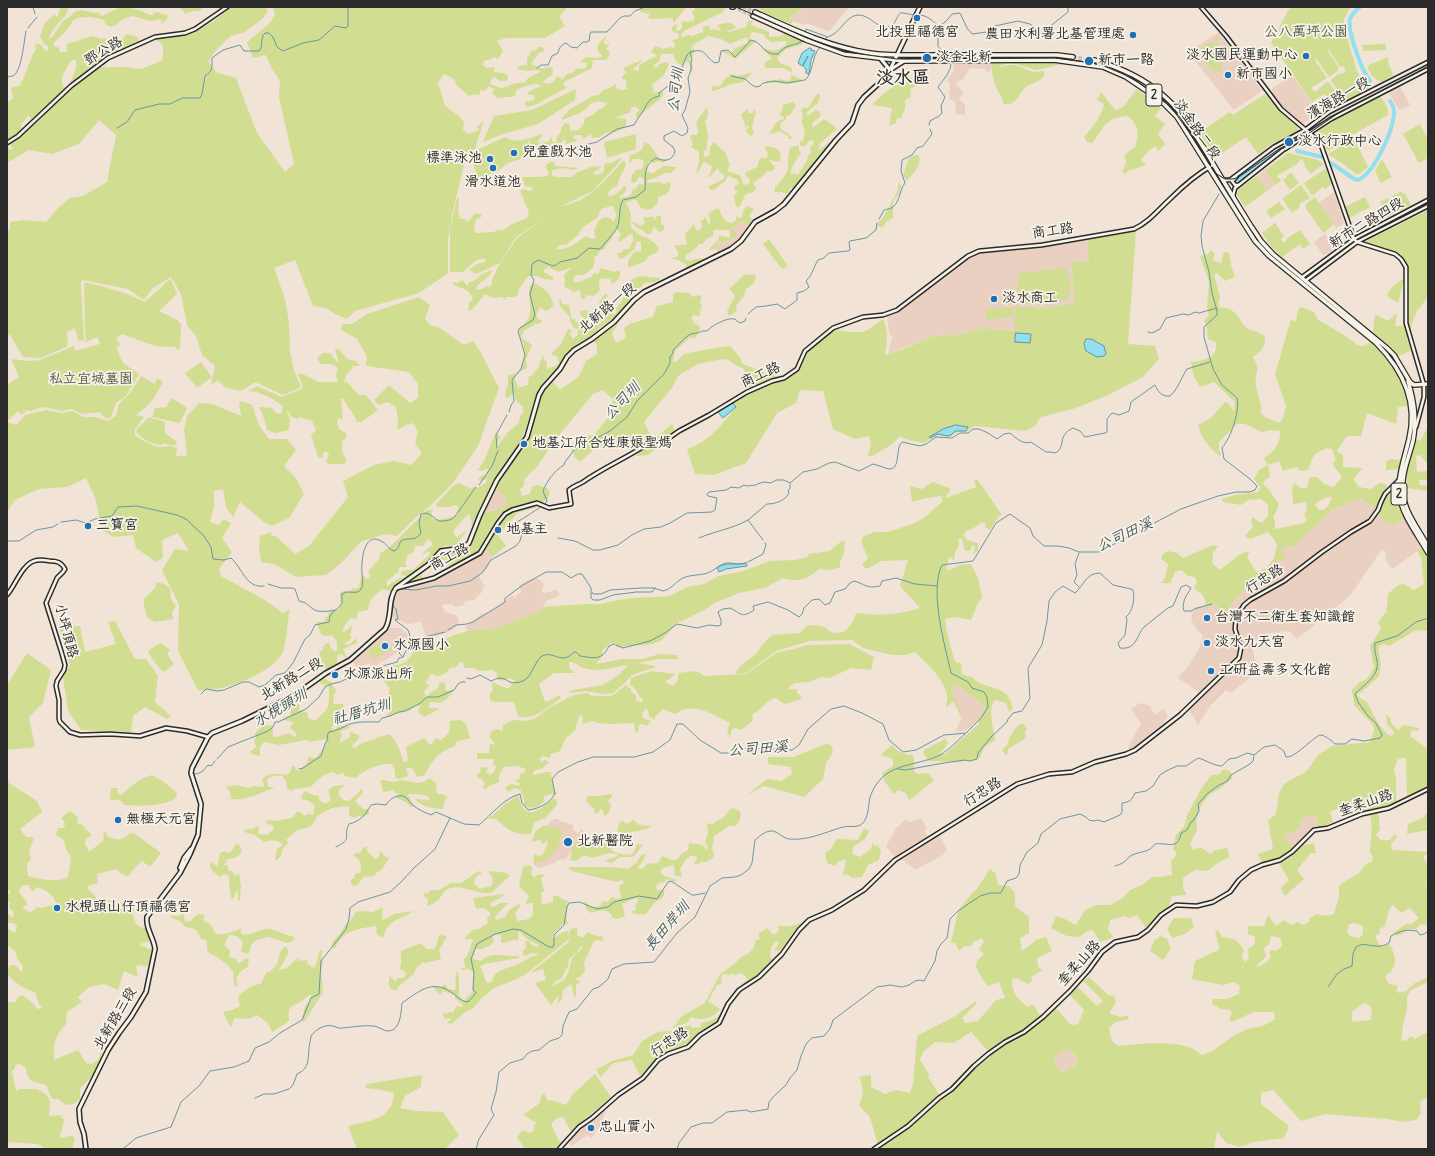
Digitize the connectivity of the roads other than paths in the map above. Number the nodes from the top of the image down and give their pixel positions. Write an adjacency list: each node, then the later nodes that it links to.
1 (227, 7): 20 (street, 鄧公路)
2 (920, 7): 6 (main road, 北新路一段)
3 (1201, 7): 18 (street)
4 (754, 14): 5 (main road, 2)
5 (818, 42): 7 (main road, 2); 11 (main road, 2)
6 (901, 48): 7 (main road); 8 (main road); 9 (main road, 北新路一段)
7 (891, 55): 9 (main road, 2)
8 (908, 55): 9 (main road, 2); 10 (main road, 2)
9 (897, 56): 13 (main road, 北新路一段)
10 (1073, 57)
11 (881, 59): 13 (main road, 2); 17 (main road)
12 (1094, 60): 21 (main road, 淡金路二段 / 2)
13 (895, 61): 14 (main road, 淡金路二段 / 2); 17 (main road, 北新路一段)
14 (904, 61): 17 (main road); 22 (main road, 淡金路二段 / 2)
15 (1428, 62): 18 (street, 濱海路一段)
16 (1428, 69): 19 (street, 濱海路一段)
17 (890, 70): 39 (main road, 北新路一段)
18 (1305, 130): 19 (street); 23 (street, 濱海路一段)
19 (1310, 133): 25 (street, 濱海路一段); 30 (street)
20 (7, 143)
21 (1214, 165): 22 (street, 商工路); 24 (main road, 淡金路二段 / 2)
22 (1209, 168): 24 (main road, 淡金路二段 / 2); 39 (street, 商工路)
23 (1239, 174): 24 (street, 濱海路一段); 25 (street)
24 (1221, 180): 27 (main road, 2)
25 (1241, 183): 26 (street, 濱海路一段)
26 (1235, 188): 27 (street); 27 (street, 濱海路一段)
27 (1230, 194): 32 (main road, 2)
28 (1428, 200): 30 (street, 新市二路四段)
29 (1428, 206): 31 (street, 新市二路四段)
30 (1354, 240): 31 (street); 32 (street, 新市二路四段)
31 (1357, 242): 32 (street, 新市二路四段); 34 (street)
32 (1302, 281): 33 (main road, 2); 35 (main road, 2)
33 (1405, 373): 34 (main road); 35 (main road, 2)
34 (1426, 384): 35 (street)
35 (1413, 430): 36 (main road, 2)
36 (1402, 479): 37 (main road, 2); 38 (main road, 2); 44 (street, 行忠路)
37 (1428, 547)
38 (1428, 553)
39 (396, 588): 41 (main road, 北新路二段)
40 (7, 595): 41 (street, 小坪頂路)
41 (208, 737): 43 (main road, 北新路三段)
42 (1428, 789): 45 (street, 奎柔山路)
43 (86, 1149)
44 (559, 1149)
45 (874, 1149)

